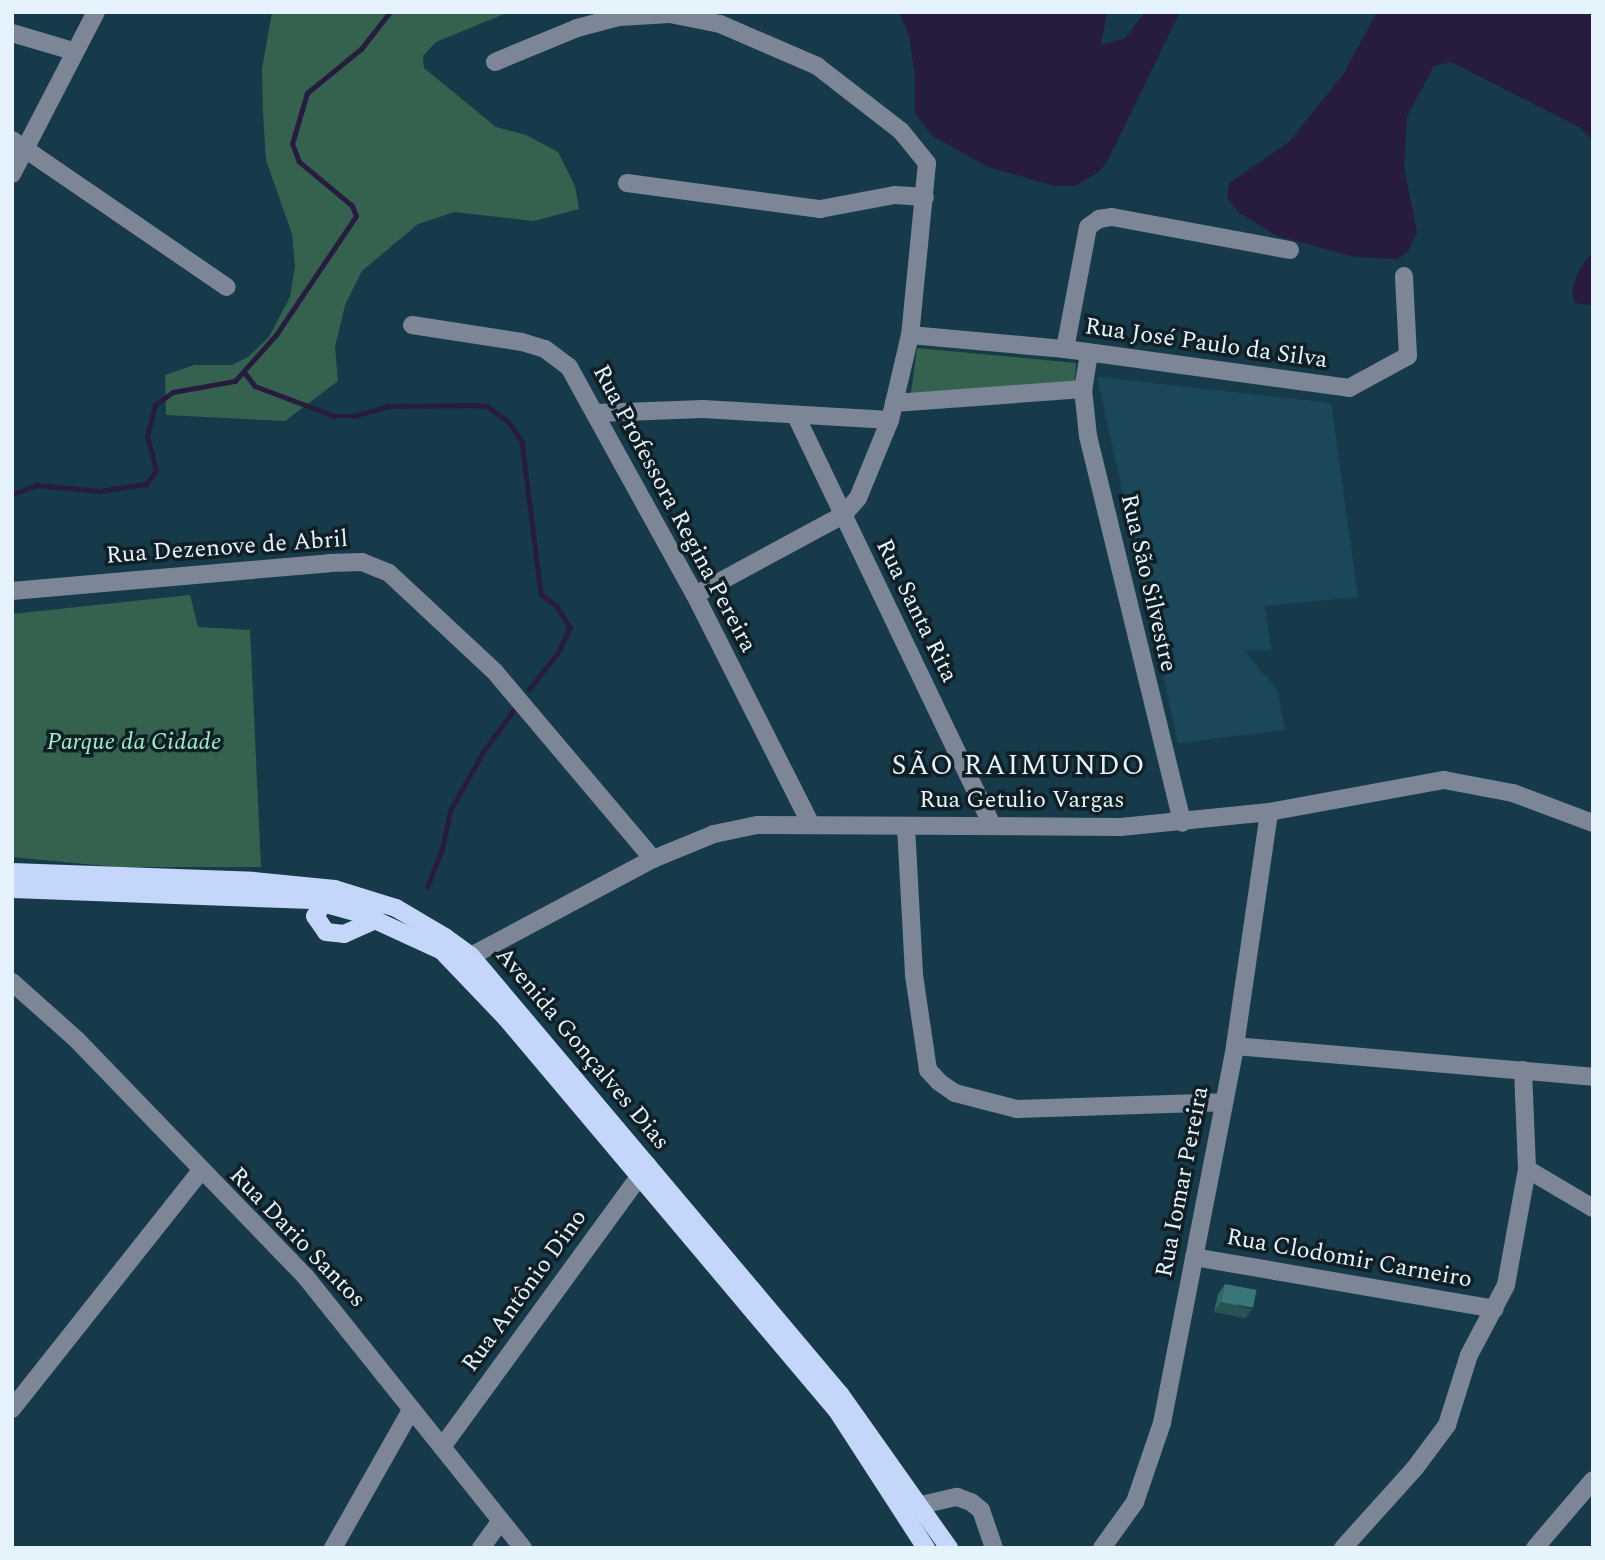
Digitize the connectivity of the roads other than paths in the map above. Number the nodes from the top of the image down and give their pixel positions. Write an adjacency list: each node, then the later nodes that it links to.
1 (96, 12): 3 (street)
2 (12, 33): 3 (street)
3 (73, 51): 5 (street)
4 (495, 62): 8 (street)
5 (19, 144): 6 (street); 11 (street)
6 (12, 174)
7 (627, 183): 8 (street)
8 (925, 197): 13 (street)
9 (1290, 250): 14 (street)
10 (1404, 276): 15 (street, Rua José Paulo da Silva)
11 (227, 287)
12 (411, 325): 18 (street, Rua Professora Regina Pereira)
13 (910, 335): 14 (street, Rua José Paulo da Silva); 17 (street)
14 (1065, 349): 15 (street, Rua José Paulo da Silva)
15 (1089, 353): 16 (street, Rua São Silvestre)
16 (1083, 389): 17 (street); 25 (street, Rua São Silvestre)
17 (892, 411): 19 (street); 20 (street)
18 (597, 413): 19 (street); 22 (street, Rua Professora Regina Pereira)
19 (796, 416): 20 (street, Rua Santa Rita)
20 (843, 515): 22 (street); 28 (street, Rua Santa Rita)
21 (12, 591): 29 (street, Rua Dezenove de Abril)
22 (695, 595): 24 (street, Rua Professora Regina Pereira)
23 (1269, 811): 25 (street, Rua Getulio Vargas); 26 (street, Rua Getulio Vargas); 37 (street, Rua Iomar Pereira)
24 (810, 823): 27 (street, Rua Getulio Vargas); 29 (street, Rua Getulio Vargas)
25 (1182, 823): 28 (street, Rua Getulio Vargas)
26 (1593, 823)
27 (906, 826): 28 (street, Rua Getulio Vargas); 40 (street)
28 (992, 826)
29 (653, 859): 35 (street, Rua Getulio Vargas)
30 (12, 872): 33 (main road, Avenida Gonçalves Dias)
31 (12, 889): 32 (main road)
32 (321, 902): 33 (main road); 33 (main road)
33 (381, 911): 34 (main road, Avenida Gonçalves Dias); 35 (main road, Avenida Gonçalves Dias)
34 (408, 933): 35 (main road); 41 (main road, Avenida Gonçalves Dias)
35 (471, 956): 41 (main road, Avenida Gonçalves Dias)
36 (12, 982): 43 (street, Rua Dario Santos)
37 (1235, 1045): 38 (street); 40 (street, Rua Iomar Pereira)
38 (1523, 1070): 39 (street); 42 (street)
39 (1593, 1077)
40 (1224, 1102): 45 (street, Rua Iomar Pereira)
41 (644, 1169): 49 (street, Rua Antônio Dino); 51 (main road, Avenida Gonçalves Dias); 53 (main road, Avenida Gonçalves Dias)
42 (1527, 1169): 44 (street); 46 (street)
43 (200, 1172): 47 (street); 48 (street, Rua Dario Santos)
44 (1593, 1208)
45 (1194, 1257): 46 (street, Rua Clodomir Carneiro); 59 (street, Rua Iomar Pereira)
46 (1495, 1309): 60 (street)
47 (12, 1409)
48 (411, 1410): 49 (street, Rua Dario Santos); 54 (street)
49 (442, 1447): 52 (street, Rua Dario Santos)
50 (1593, 1480): 61 (street)
51 (921, 1505): 57 (main road, Avenida Gonçalves Dias); 58 (street)
52 (500, 1522): 55 (street); 56 (street, Rua Dario Santos)
53 (932, 1547)
54 (333, 1548)
55 (481, 1548)
56 (523, 1548)
57 (949, 1548)
58 (994, 1548)
59 (1102, 1548)
60 (1343, 1548)
61 (1535, 1548)

